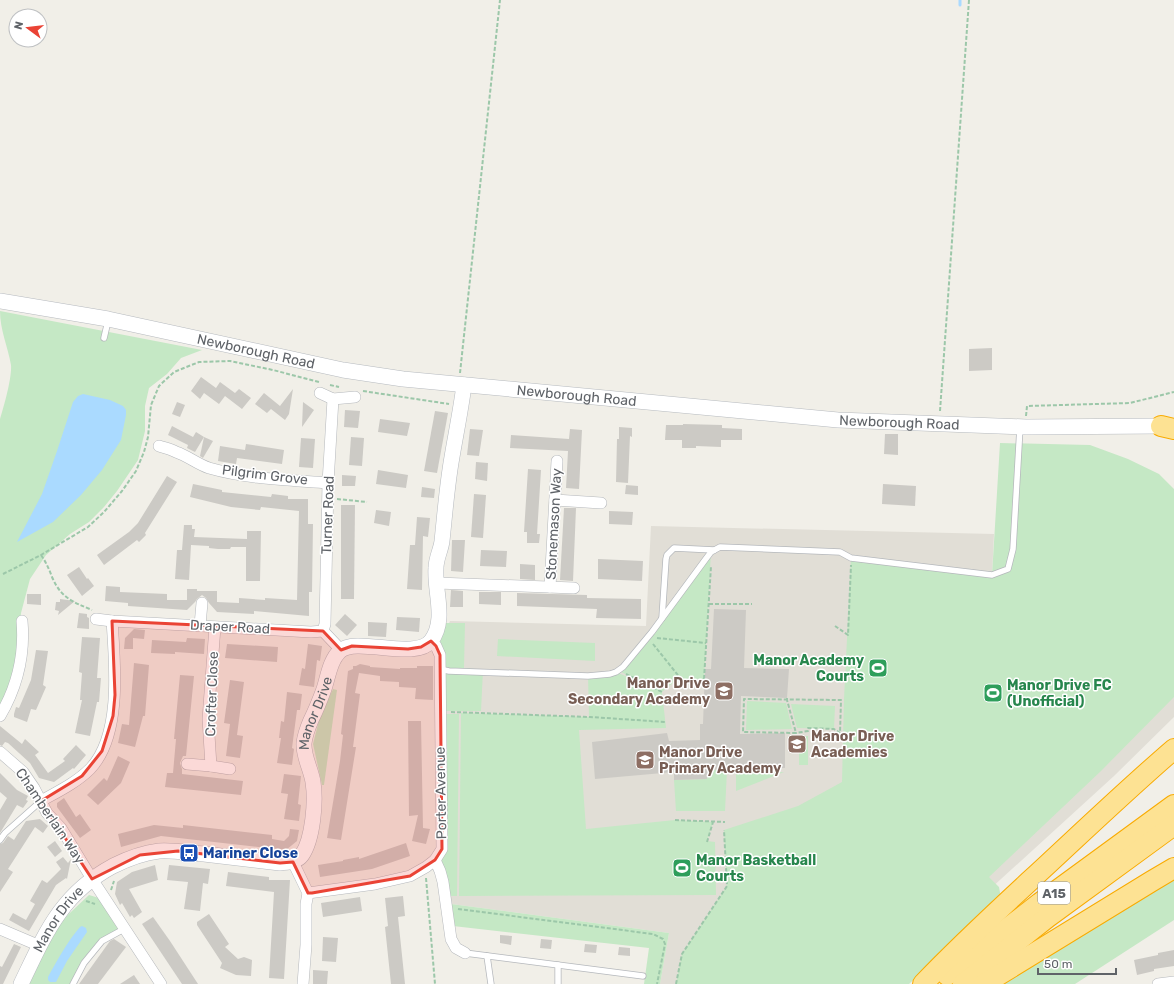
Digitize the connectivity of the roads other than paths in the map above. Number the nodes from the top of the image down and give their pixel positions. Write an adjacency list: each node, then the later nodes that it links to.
1 (0, 301): 2 (street, Newborough Road)
2 (108, 318): 3 (lane); 4 (street, Newborough Road)
3 (104, 338)
4 (462, 380): 9 (street, Newborough Road); 16 (street)
5 (321, 388): 7 (street)
6 (356, 394): 7 (street)
7 (333, 399): 12 (street, Turner Road)
8 (1170, 426): 9 (street, Newborough Road)
9 (1023, 427): 15 (lane)
10 (159, 446): 12 (street, Pilgrim Grove)
11 (557, 461): 13 (street, Stonemason Way)
12 (328, 483): 26 (street, Turner Road)
13 (555, 500): 14 (street); 17 (street, Stonemason Way)
14 (601, 503)
15 (713, 551): 20 (lane); 20 (lane)
16 (437, 583): 17 (street, Stonemason Way); 27 (street)
17 (550, 588): 18 (street, Stonemason Way)
18 (574, 588)
19 (202, 602): 24 (street)
20 (662, 618): 29 (lane)
21 (96, 619): 23 (street, Draper Road)
22 (22, 621): 30 (street)
23 (112, 621): 24 (street, Draper Road); 36 (street)
24 (200, 625): 25 (street, Draper Road)
25 (215, 627): 26 (street, Draper Road); 34 (street, Crofter Close)
26 (323, 631): 28 (street)
27 (431, 641): 28 (street); 29 (street, Porter Avenue)
28 (340, 650): 41 (street, Manor Drive)
29 (443, 671): 40 (street, Porter Avenue)
30 (0, 716)
31 (1174, 749): 59 (highway, A15)
32 (0, 752): 36 (street, Chamberlain Way)
33 (187, 764): 34 (street)
34 (211, 766): 35 (street)
35 (230, 769)
36 (41, 801): 39 (lane); 43 (street, Chamberlain Way)
37 (1174, 805): 60 (highway, A15)
38 (1174, 825): 61 (highway, A15)
39 (0, 840)
40 (435, 860): 44 (street, Porter Avenue); 48 (street)
41 (293, 862): 43 (street, Manor Drive); 44 (street)
42 (1174, 868): 62 (highway)
43 (92, 879): 46 (street, Chamberlain Way); 47 (street, Manor Drive)
44 (308, 893): 56 (street)
45 (0, 928): 47 (street)
46 (124, 929): 54 (lane); 55 (street, Chamberlain Way)
47 (40, 946): 53 (street, Manor Drive)
48 (465, 953): 49 (lane)
49 (487, 956): 50 (lane); 57 (lane)
50 (558, 965): 51 (lane); 58 (lane)
51 (643, 976)
52 (1174, 982): 63 (street)
53 (21, 984)
54 (73, 984)
55 (161, 984)
56 (303, 984)
57 (490, 984)
58 (558, 984)
59 (924, 984)
60 (936, 984)
61 (963, 984)
62 (984, 984)
63 (1158, 984)

